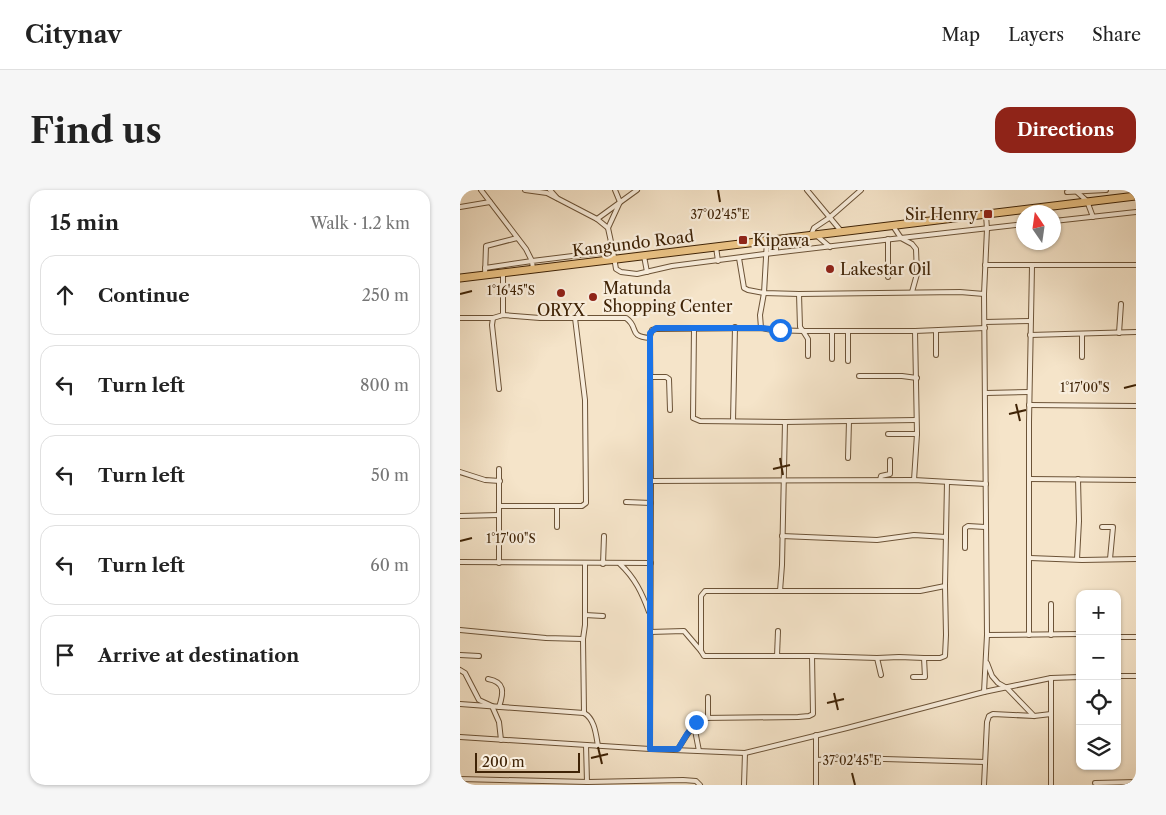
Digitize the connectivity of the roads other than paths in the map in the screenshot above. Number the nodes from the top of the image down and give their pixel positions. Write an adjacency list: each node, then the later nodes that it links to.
1 (481, 190): 14 (street)
2 (525, 190): 12 (street)
3 (550, 190): 12 (street)
4 (615, 190): 15 (street)
5 (637, 190): 15 (street)
6 (807, 190): 21 (street)
7 (861, 190): 21 (street)
8 (1106, 190): 10 (street)
9 (1067, 191): 10 (street); 16 (street)
10 (1076, 191): 13 (street)
11 (1136, 196): 13 (highway, Kangundo Road)
12 (558, 199): 22 (street)
13 (1087, 201): 16 (highway, Kangundo Road); 20 (street)
14 (490, 202): 17 (street); 30 (street)
15 (620, 202): 22 (street); 26 (street)
16 (1068, 203): 19 (highway, Kangundo Road)
17 (460, 207)
18 (1136, 212): 20 (street)
19 (986, 214): 24 (highway, Kangundo Road); 27 (street)
20 (1093, 217): 23 (street)
21 (829, 218): 28 (street); 29 (street)
22 (597, 219): 26 (street)
23 (1061, 220)
24 (893, 225): 28 (highway, Kangundo Road); 31 (street)
25 (1016, 225): 27 (street)
26 (608, 228): 38 (street)
27 (987, 230): 31 (street); 47 (street)
28 (841, 231): 29 (highway, Kangundo Road)
29 (814, 235): 32 (highway, Kangundo Road); 37 (street)
30 (517, 238): 45 (street); 51 (street)
31 (901, 238): 33 (street); 56 (street)
32 (776, 239): 34 (highway, Kangundo Road); 39 (street)
33 (888, 239): 37 (street); 54 (street)
34 (766, 240): 35 (highway, Kangundo Road); 40 (street)
35 (750, 242): 36 (highway, Kangundo Road); 42 (street)
36 (716, 247): 41 (highway, Kangundo Road); 46 (street)
37 (830, 247): 39 (street)
38 (614, 252): 44 (street); 45 (street)
39 (776, 252): 40 (street)
40 (765, 254): 42 (street); 57 (street)
41 (644, 256): 44 (highway, Kangundo Road); 52 (street)
42 (751, 256): 43 (street)
43 (739, 258): 46 (street); 57 (street)
44 (615, 260): 50 (highway, Kangundo Road); 52 (street)
45 (532, 261): 50 (street); 51 (street)
46 (718, 261): 52 (street)
47 (985, 265): 49 (street); 59 (street)
48 (1136, 265): 49 (street)
49 (1032, 266): 65 (street)
50 (533, 269): 53 (highway, Kangundo Road)
51 (485, 271): 53 (highway, Kangundo Road); 55 (highway, Kangundo Road)
52 (647, 272)
53 (503, 273): 61 (street)
54 (888, 277)
55 (460, 278)
56 (912, 292): 58 (street); 59 (street)
57 (764, 293): 58 (street); 69 (street)
58 (799, 294): 71 (street)
59 (984, 294): 66 (street)
60 (1121, 304): 76 (street)
61 (503, 315): 63 (street); 64 (street)
62 (460, 318): 63 (street)
63 (493, 318): 89 (street)
64 (575, 318): 80 (street); 118 (street)
65 (1030, 321): 66 (street); 78 (street)
66 (985, 322): 70 (street)
67 (735, 327): 68 (street); 69 (street); 96 (street)
68 (694, 328): 80 (street); 96 (street)
69 (761, 328): 71 (street)
70 (985, 328): 75 (street); 90 (street)
71 (803, 331): 72 (street); 82 (street)
72 (832, 331): 73 (street); 84 (street)
73 (848, 331): 74 (street); 85 (street)
74 (915, 331): 75 (street); 88 (street)
75 (936, 331): 81 (street)
76 (1119, 332): 77 (street); 79 (street)
77 (1136, 332)
78 (1030, 334): 79 (street); 91 (street)
79 (1082, 334): 83 (street)
80 (650, 338): 87 (street)
81 (936, 355)
82 (808, 356)
83 (1082, 356)
84 (832, 359)
85 (848, 360)
86 (859, 376): 88 (street)
87 (650, 377): 94 (street); 111 (street)
88 (917, 378): 95 (street)
89 (499, 389)
90 (986, 392): 91 (street); 114 (street)
91 (1029, 392): 92 (street)
92 (1029, 405): 93 (street); 105 (street)
93 (1136, 406)
94 (670, 410)
95 (916, 420): 97 (street); 100 (street)
96 (733, 421): 98 (street)
97 (849, 421): 98 (street); 101 (street)
98 (785, 422): 112 (street)
99 (888, 434): 100 (street)
100 (917, 434): 108 (street)
101 (848, 458)
102 (890, 460): 107 (street)
103 (499, 469): 110 (street)
104 (460, 472): 110 (street)
105 (1029, 479): 106 (street); 128 (street)
106 (1078, 479): 109 (street); 129 (street)
107 (880, 480): 108 (street); 112 (street)
108 (914, 480): 113 (street)
109 (1136, 480)
110 (500, 481): 117 (street)
111 (651, 481): 112 (street); 116 (street)
112 (784, 481): 125 (street)
113 (947, 482): 114 (street); 126 (street)
114 (986, 484): 122 (street)
115 (626, 502): 116 (street)
116 (651, 503): 135 (street)
117 (499, 506): 118 (street); 119 (street)
118 (557, 506): 121 (street)
119 (499, 515): 120 (street); 133 (street)
120 (460, 516)
121 (557, 527)
122 (985, 527): 127 (street); 149 (street)
123 (1102, 527): 130 (street)
124 (604, 536): 136 (street)
125 (782, 536): 126 (street); 139 (street)
126 (946, 537): 138 (street)
127 (964, 548)
128 (1030, 558): 129 (street); 150 (street)
129 (1077, 559): 130 (street)
130 (1110, 559): 131 (street)
131 (1136, 559)
132 (460, 562): 133 (street)
133 (499, 563): 134 (street)
134 (585, 563): 136 (street); 142 (street)
135 (651, 563): 137 (street); 141 (street)
136 (603, 564): 137 (street)
137 (620, 564): 141 (street)
138 (945, 586): 139 (street); 160 (street)
139 (780, 591): 154 (street)
140 (1051, 604): 147 (street)
141 (650, 614): 146 (street)
142 (585, 615): 143 (street); 153 (street)
143 (603, 616)
144 (460, 630): 153 (street)
145 (778, 631): 157 (street)
146 (650, 632): 154 (street); 186 (street)
147 (1051, 634): 148 (street); 150 (street)
148 (1076, 634)
149 (987, 635): 150 (street); 161 (street)
150 (1029, 635)
151 (1121, 637): 152 (street)
152 (1136, 637)
153 (583, 639): 176 (street)
154 (702, 651): 157 (street)
155 (460, 655): 156 (street)
156 (479, 656)
157 (777, 656): 158 (street)
158 (812, 656): 159 (street); 179 (street)
159 (878, 658): 160 (street); 163 (street)
160 (924, 658): 166 (street)
161 (986, 661): 170 (street); 171 (street)
162 (460, 670): 174 (street)
163 (881, 674)
164 (1121, 676): 165 (street)
165 (1136, 676)
166 (913, 677)
167 (1076, 677): 169 (street)
168 (488, 678): 175 (street)
169 (1051, 678): 170 (street); 177 (street)
170 (1007, 688): 171 (street); 178 (street)
171 (984, 692): 181 (street)
172 (708, 696): 179 (street)
173 (460, 704): 174 (street)
174 (492, 706): 175 (street); 183 (street)
175 (499, 707): 176 (street)
176 (584, 713): 185 (street)
177 (1051, 714): 178 (street); 200 (street)
178 (1034, 716): 191 (street)
179 (708, 718): 180 (street)
180 (694, 725): 187 (street); 188 (street)
181 (816, 736): 189 (street); 190 (street)
182 (460, 737): 183 (street)
183 (500, 740): 184 (street)
184 (586, 745): 185 (street); 194 (street)
185 (598, 746): 186 (street)
186 (650, 749): 187 (street)
187 (678, 749): 188 (street)
188 (698, 751): 189 (street)
189 (745, 753): 197 (street)
190 (816, 760): 191 (street); 198 (street)
191 (985, 762): 199 (street)
192 (460, 779): 194 (street)
193 (1136, 782): 195 (street)
194 (588, 783): 196 (street)
195 (1095, 783)
196 (700, 785)
197 (744, 785)
198 (816, 785)
199 (984, 785)
200 (1051, 785)

